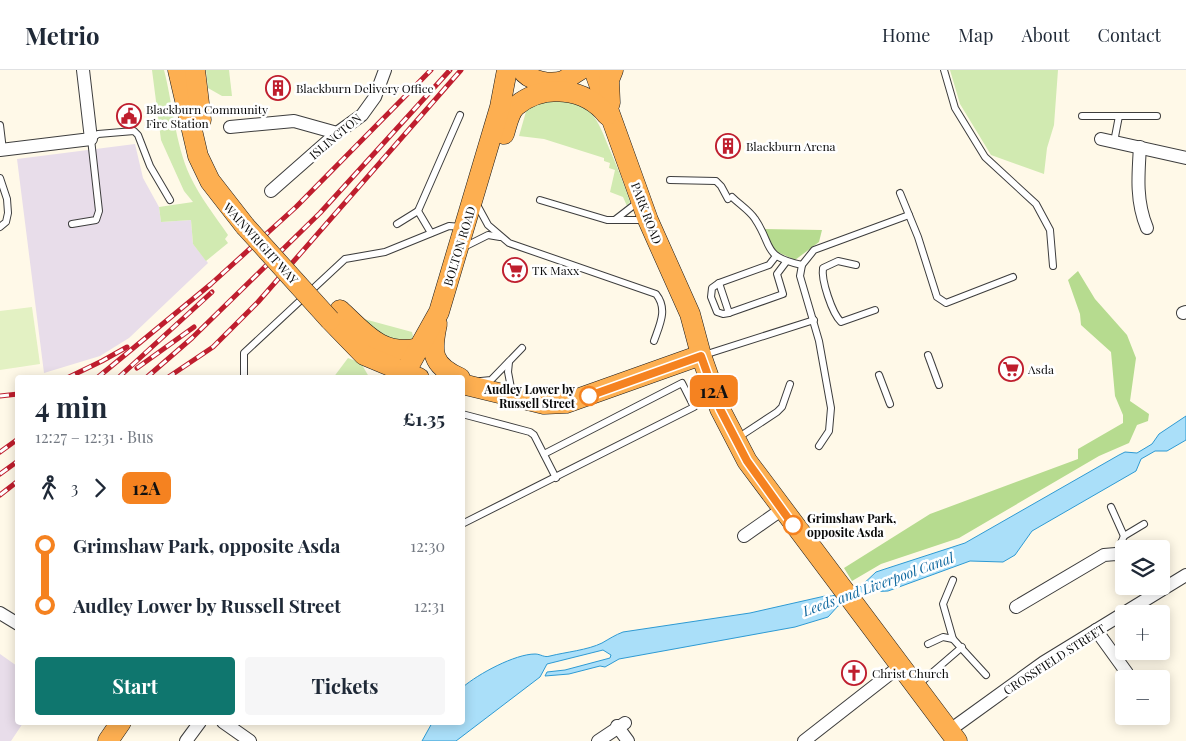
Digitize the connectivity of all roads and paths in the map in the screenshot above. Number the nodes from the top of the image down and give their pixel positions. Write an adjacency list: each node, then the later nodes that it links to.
1 (83, 70): 18 (street)
2 (178, 70): 35 (highway, WAINWRIGHT WAY)
3 (194, 70): 35 (highway, WAINWRIGHT WAY)
4 (385, 70): 17 (street, ISLINGTON)
5 (580, 70): 9 (highway)
6 (594, 70): 14 (highway, PARK ROAD)
7 (613, 70): 14 (highway)
8 (944, 70): 48 (lane)
9 (519, 71): 27 (highway, BOLTON ROAD)
10 (460, 115): 31 (lane)
11 (1082, 116): 12 (lane)
12 (1119, 116): 13 (lane); 19 (lane)
13 (1157, 116)
14 (611, 120): 27 (highway); 30 (highway, PARK ROAD)
15 (0, 125): 21 (lane)
16 (230, 127): 17 (street)
17 (337, 133): 25 (street, ISLINGTON)
18 (91, 139): 21 (street); 28 (lane); 36 (lane)
19 (1107, 141): 20 (street)
20 (1140, 148): 22 (street); 40 (street)
21 (1, 150)
22 (1186, 158)
23 (0, 178): 38 (lane)
24 (670, 180): 44 (lane)
25 (271, 191)
26 (900, 193): 32 (lane)
27 (473, 197): 39 (highway, BOLTON ROAD); 42 (lane)
28 (170, 200)
29 (540, 200): 33 (lane)
30 (641, 200): 33 (lane); 34 (highway, PARK ROAD)
31 (418, 211): 37 (lane); 41 (lane)
32 (909, 215): 46 (lane); 49 (lane)
33 (616, 218): 34 (lane)
34 (648, 220): 54 (highway, PARK ROAD)
35 (249, 223): 57 (highway, WAINWRIGHT WAY, bridge)
36 (72, 224)
37 (397, 224)
38 (0, 227)
39 (463, 228): 41 (lane); 43 (highway, BOLTON ROAD)
40 (1147, 228)
41 (431, 233): 64 (lane)
42 (500, 237): 43 (lane); 56 (lane)
43 (456, 252): 52 (highway, BOLTON ROAD)
44 (776, 256): 45 (lane); 50 (lane)
45 (786, 262): 46 (lane); 53 (lane)
46 (802, 265): 55 (lane)
47 (856, 265): 51 (lane)
48 (1054, 266)
49 (1013, 277)
50 (719, 283): 53 (lane); 53 (lane)
51 (875, 310)
52 (439, 312): 58 (highway, BOLTON ROAD); 67 (highway)
53 (729, 313)
54 (690, 314): 61 (highway, PARK ROAD); 63 (highway)
55 (814, 320): 61 (lane); 76 (lane)
56 (654, 341)
57 (368, 347): 58 (highway, WAINWRIGHT WAY); 65 (highway); 66 (highway)
58 (419, 348): 66 (highway, BOLTON ROAD)
59 (522, 348): 62 (lane)
60 (928, 355): 71 (lane)
61 (701, 356): 63 (highway); 75 (highway, PARK ROAD)
62 (510, 361): 69 (lane); 72 (lane)
63 (665, 367): 72 (highway)
64 (244, 375)
65 (377, 375)
66 (404, 375)
67 (454, 375)
68 (879, 375): 73 (lane)
69 (468, 383): 72 (highway)
70 (790, 384): 75 (lane)
71 (940, 385)
72 (525, 399)
73 (890, 404)
74 (465, 415): 77 (lane)
75 (735, 439): 80 (highway, PARK ROAD)
76 (819, 446)
77 (544, 454): 78 (lane); 78 (lane)
78 (556, 478): 81 (lane)
79 (1111, 507): 84 (lane)
80 (781, 510): 83 (street); 98 (highway, PARK ROAD)
81 (465, 523)
82 (1144, 524): 84 (lane)
83 (744, 536)
84 (1124, 536): 85 (lane)
85 (1123, 540)
86 (1115, 556): 91 (street)
87 (1186, 575): 89 (street, CROSSFIELD STREET)
88 (953, 580): 95 (lane)
89 (1170, 582)
90 (1144, 595): 94 (street, CROSSFIELD STREET)
91 (1016, 607)
92 (0, 613): 93 (street)
93 (15, 622)
94 (1096, 630): 99 (street); 105 (street, CROSSFIELD STREET)
95 (953, 639): 96 (lane); 97 (lane)
96 (928, 644)
97 (962, 647): 100 (lane); 101 (lane)
98 (900, 666): 101 (highway, PARK ROAD); 111 (street)
99 (1125, 670)
100 (986, 674)
101 (916, 686): 105 (highway, PARK ROAD)
102 (119, 725): 106 (highway)
103 (198, 725): 107 (street)
104 (227, 725): 108 (street)
105 (953, 736)
106 (108, 741)
107 (186, 741)
108 (250, 741)
109 (598, 741): 110 (street)
110 (628, 741)
111 (804, 741)

